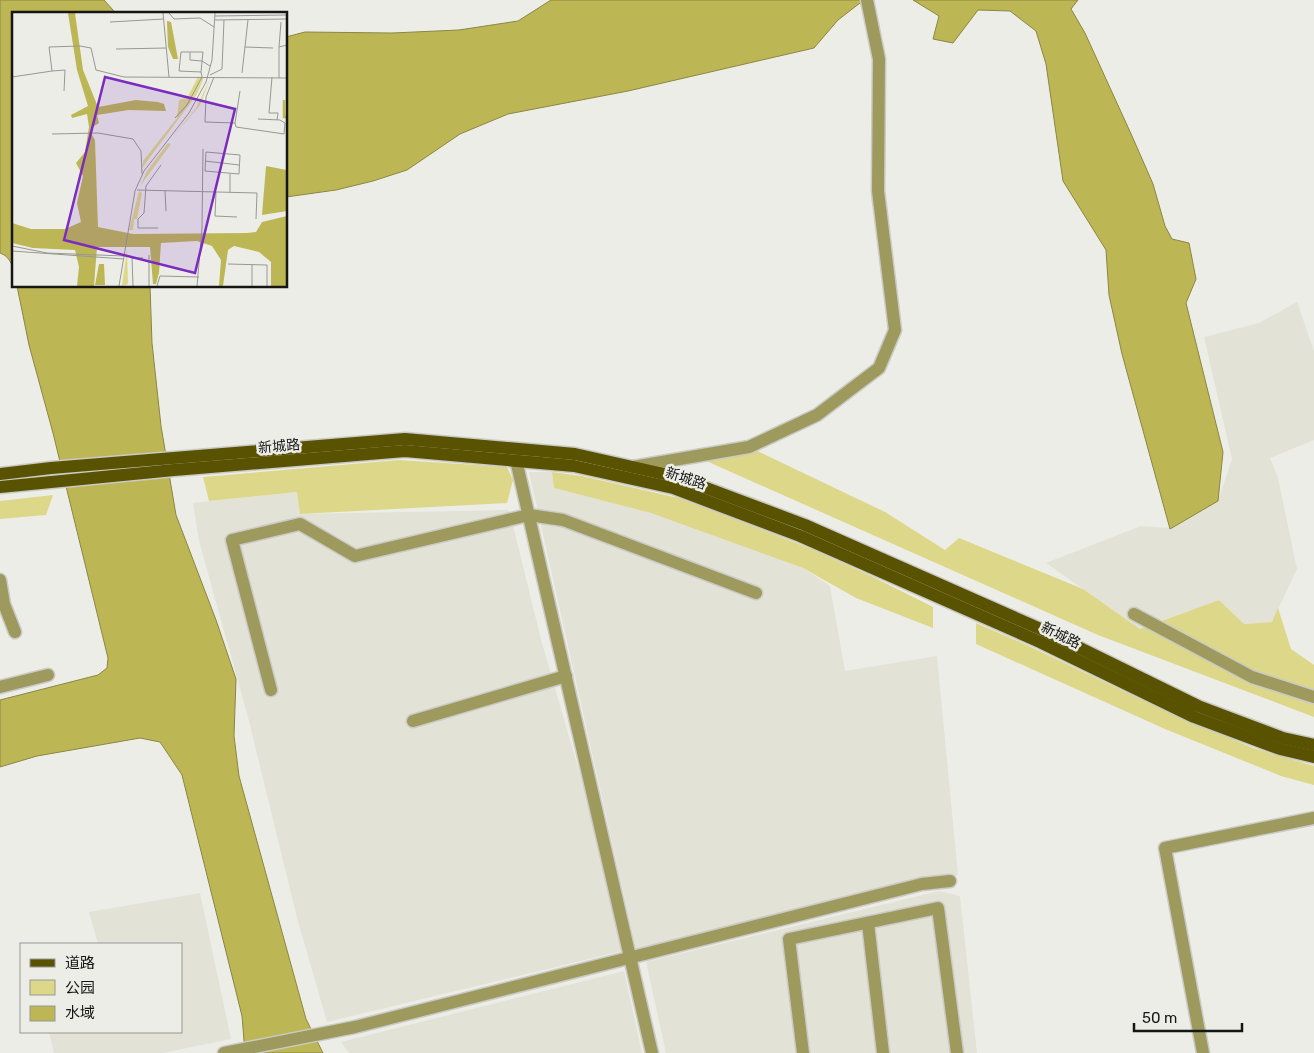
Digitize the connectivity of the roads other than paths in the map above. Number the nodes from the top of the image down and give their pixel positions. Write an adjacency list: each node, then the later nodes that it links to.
1 (867, 0): 4 (street)
2 (516, 460): 3 (main road, 新城路); 7 (street); 19 (main road, 新城路)
3 (175, 464): 4 (main road, 新城路); 5 (main road, 新城路); 6 (main road, 新城路)
4 (633, 467): 18 (main road, 新城路)
5 (0, 474)
6 (0, 487)
7 (529, 515): 9 (street); 13 (street); 15 (street)
8 (0, 580): 11 (street)
9 (756, 593)
10 (1134, 614): 16 (street)
11 (15, 632)
12 (48, 675): 14 (street)
13 (566, 676): 17 (street); 23 (street)
14 (0, 687)
15 (271, 690)
16 (1314, 697)
17 (413, 721)
18 (1314, 745)
19 (1314, 757)
20 (1314, 818): 29 (street)
21 (950, 881): 23 (street)
22 (868, 922): 26 (street); 27 (street); 28 (street)
23 (631, 958): 24 (street); 25 (street)
24 (224, 1053)
25 (652, 1053)
26 (803, 1053)
27 (883, 1053)
28 (957, 1053)
29 (1203, 1053)

